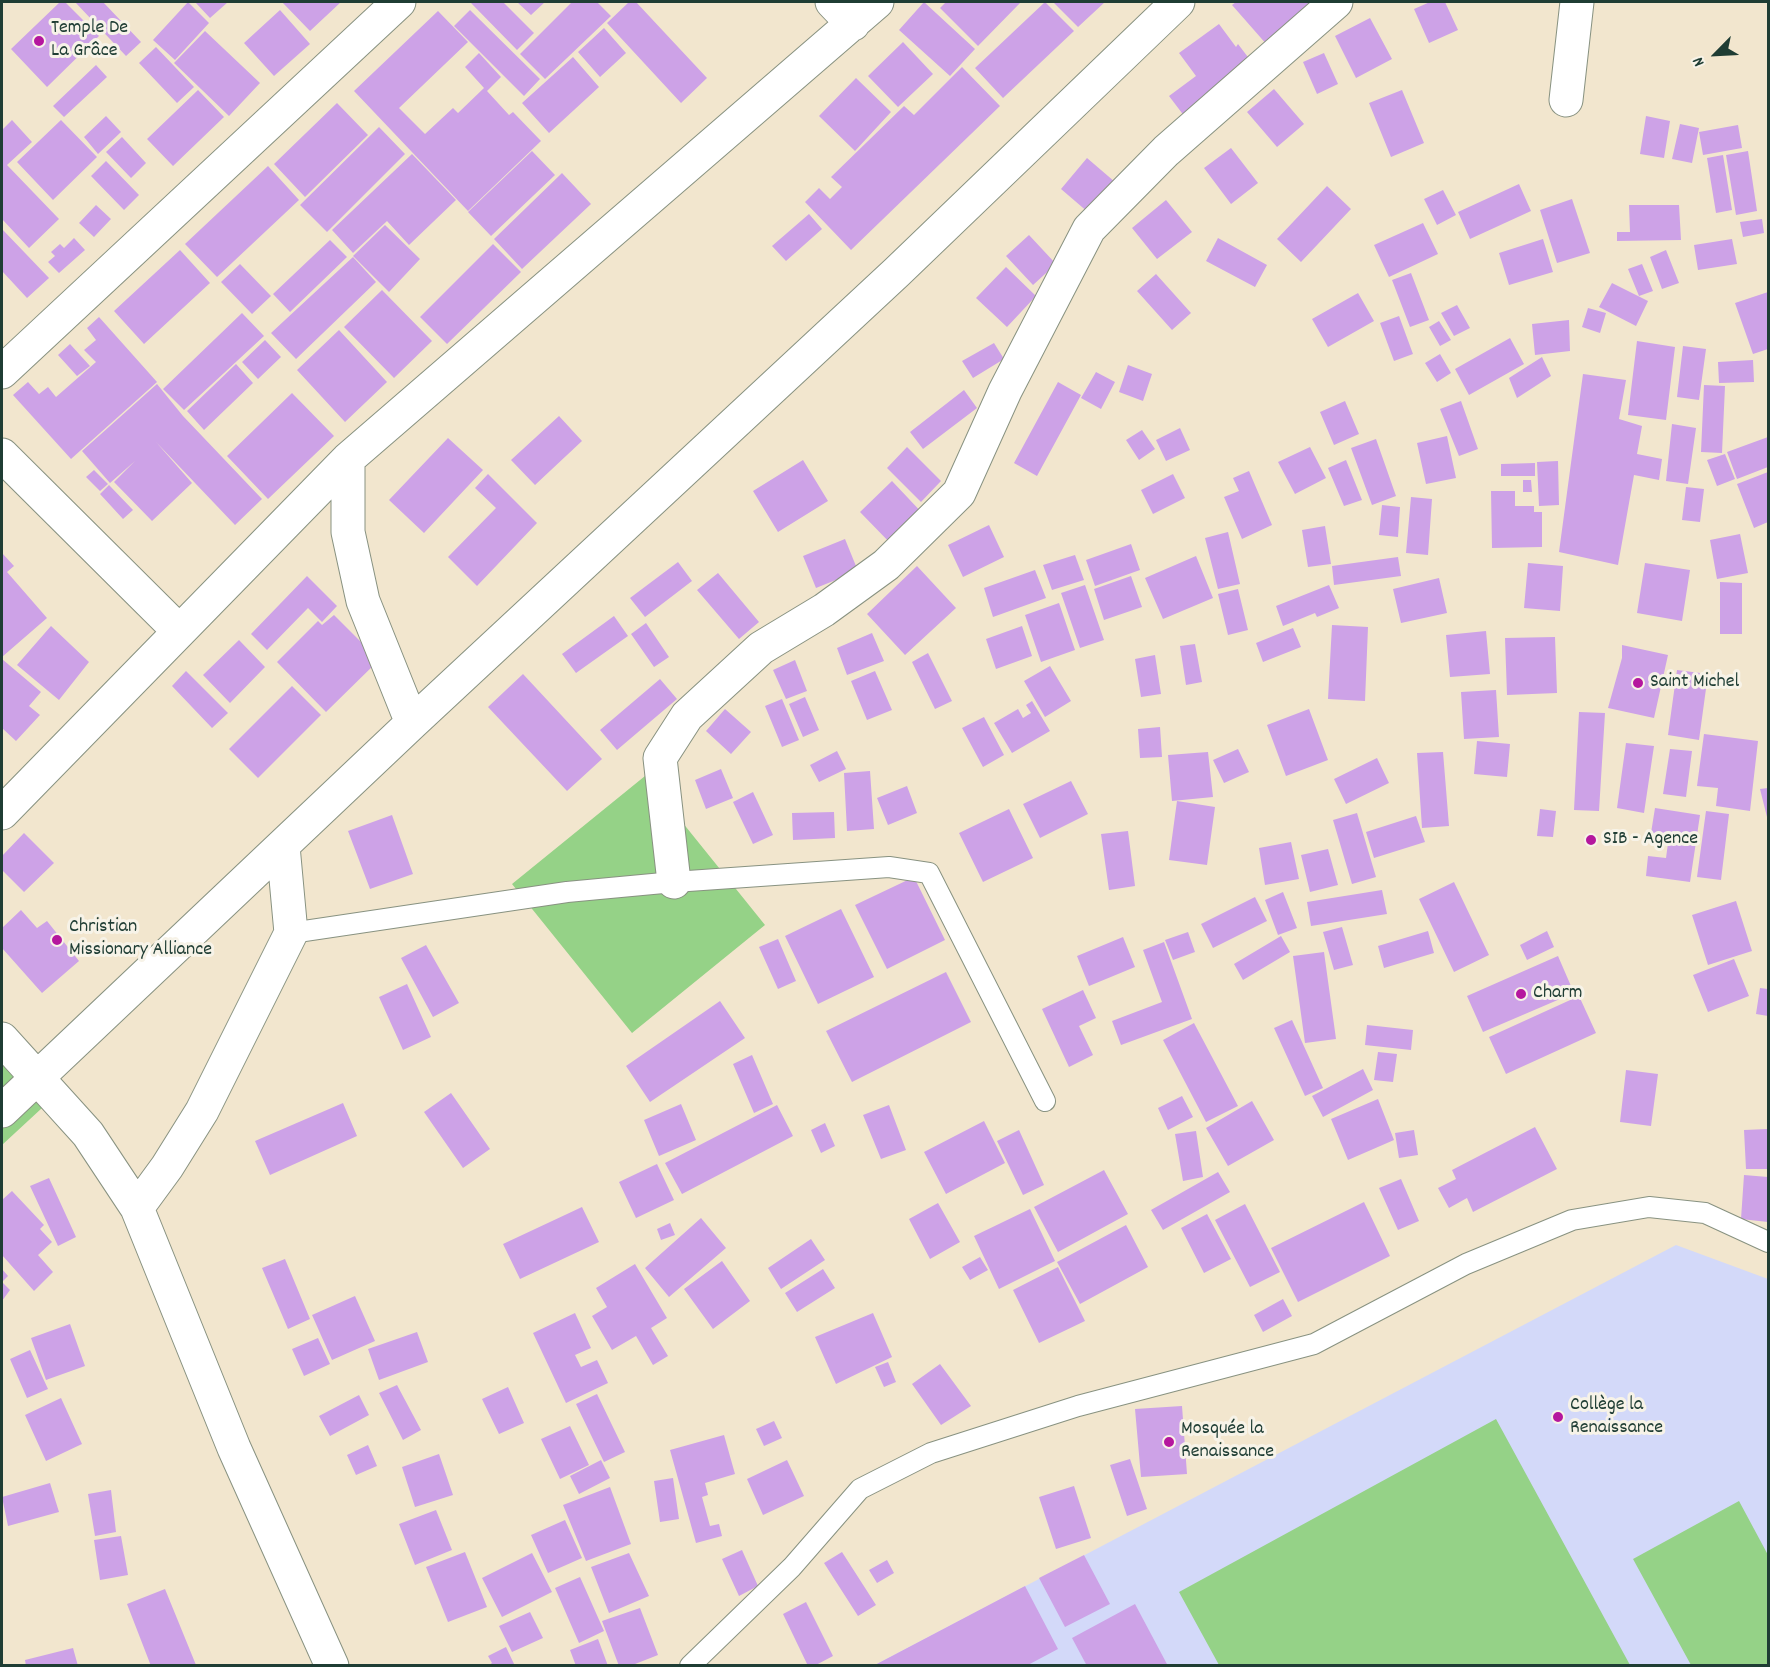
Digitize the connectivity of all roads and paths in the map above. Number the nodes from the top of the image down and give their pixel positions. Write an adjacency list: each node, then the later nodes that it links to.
1 (399, 2): 8 (street)
2 (877, 2): 6 (street)
3 (1178, 2): 12 (street)
4 (1336, 2): 15 (street)
5 (1577, 2): 7 (street)
6 (843, 13): 10 (street)
7 (1566, 100)
8 (2, 372)
9 (2, 455): 11 (street)
10 (348, 459): 11 (street); 12 (street)
11 (178, 630): 13 (street)
12 (412, 723): 14 (street)
13 (2, 813)
14 (283, 846): 16 (street); 18 (street)
15 (674, 882): 16 (lane); 19 (lane)
16 (291, 933): 21 (street)
17 (2, 1039): 18 (street)
18 (35, 1078): 20 (street); 21 (street)
19 (1046, 1101)
20 (2, 1111)
21 (137, 1208): 23 (street)
22 (1768, 1242): 24 (lane)
23 (332, 1665)
24 (690, 1665)

